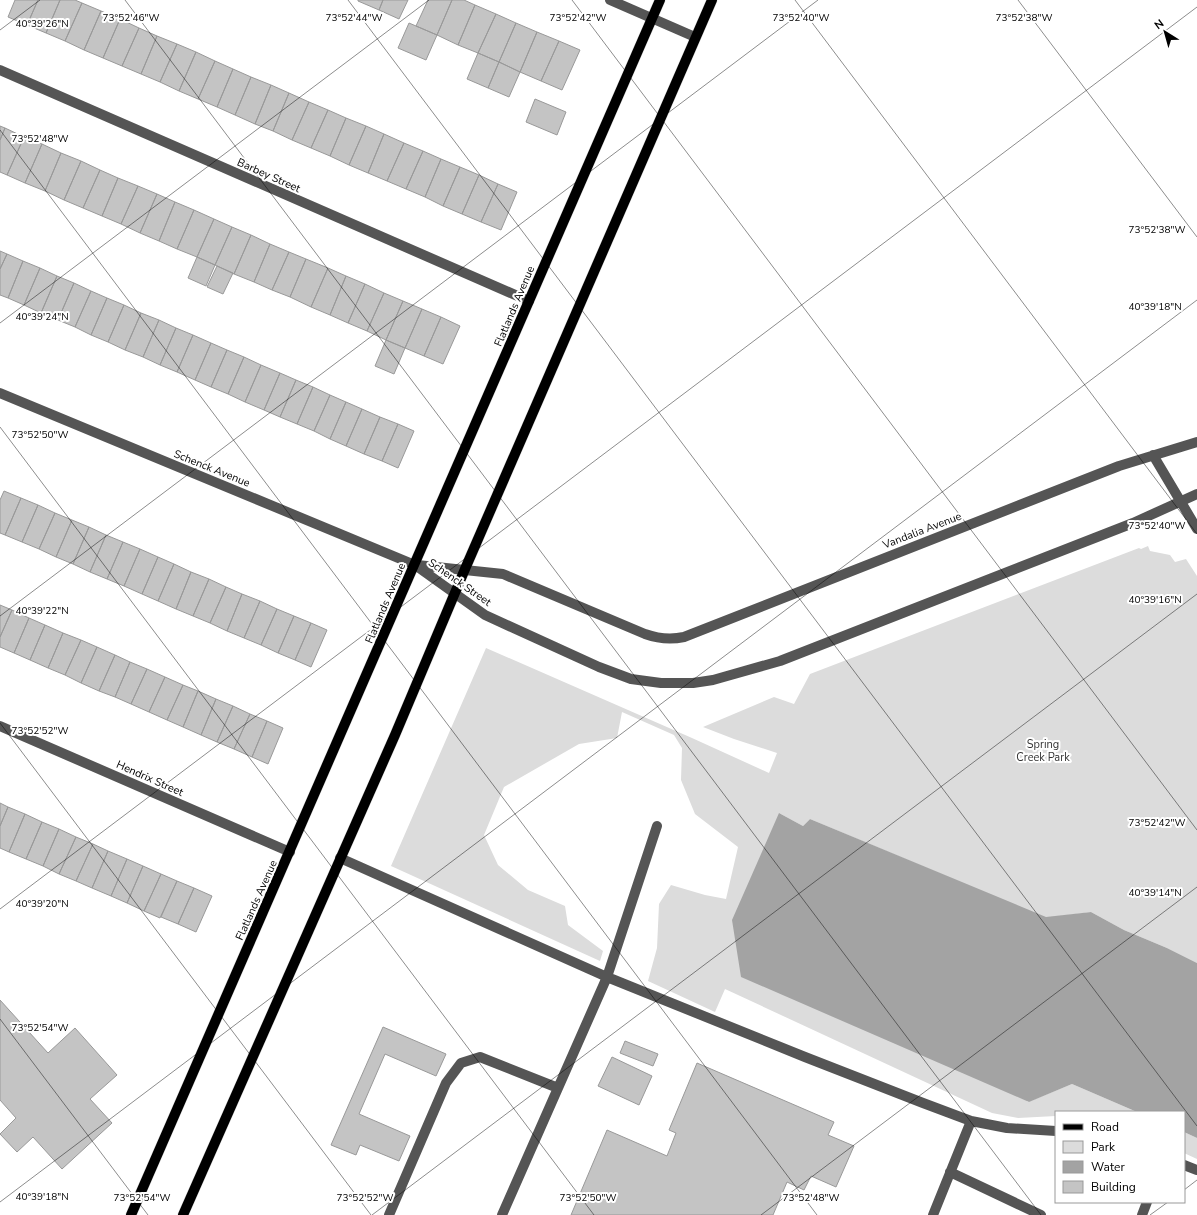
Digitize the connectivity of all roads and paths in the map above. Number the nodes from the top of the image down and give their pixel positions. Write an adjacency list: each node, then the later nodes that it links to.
1 (610, 0): 4 (street)
2 (660, 0): 4 (main road, Flatlands Avenue)
3 (712, 0): 5 (main road)
4 (652, 18): 5 (street); 7 (main road, Flatlands Avenue)
5 (695, 37): 15 (main road)
6 (0, 70): 7 (street, Barbey Street)
7 (529, 301): 14 (main road, Flatlands Avenue)
8 (0, 393): 14 (street, Schenck Avenue)
9 (1197, 442): 10 (street, Vandalia Avenue)
10 (1153, 455): 12 (street); 17 (street, Vandalia Avenue)
11 (1197, 494): 12 (street)
12 (1180, 502): 13 (street); 16 (street, Schenck Street)
13 (1197, 529)
14 (415, 565): 15 (street, Schenck Street); 16 (street, Schenck Street); 20 (main road, Flatlands Avenue)
15 (465, 569): 16 (main road); 17 (street, Schenck Street)
16 (455, 593): 21 (main road)
17 (657, 638)
18 (0, 726): 20 (street, Hendrix Street)
19 (657, 826): 22 (street)
20 (290, 852): 30 (main road, Flatlands Avenue)
21 (340, 858): 22 (street); 31 (main road)
22 (607, 977): 23 (street); 24 (street)
23 (558, 1088): 32 (street); 33 (street)
24 (971, 1122): 25 (street); 28 (street)
25 (1055, 1132)
26 (1185, 1165): 27 (street)
27 (1197, 1170)
28 (950, 1172): 34 (street); 35 (street)
29 (1147, 1203): 36 (street)
30 (131, 1215)
31 (183, 1215)
32 (389, 1215)
33 (502, 1215)
34 (932, 1215)
35 (1041, 1215)
36 (1142, 1215)

